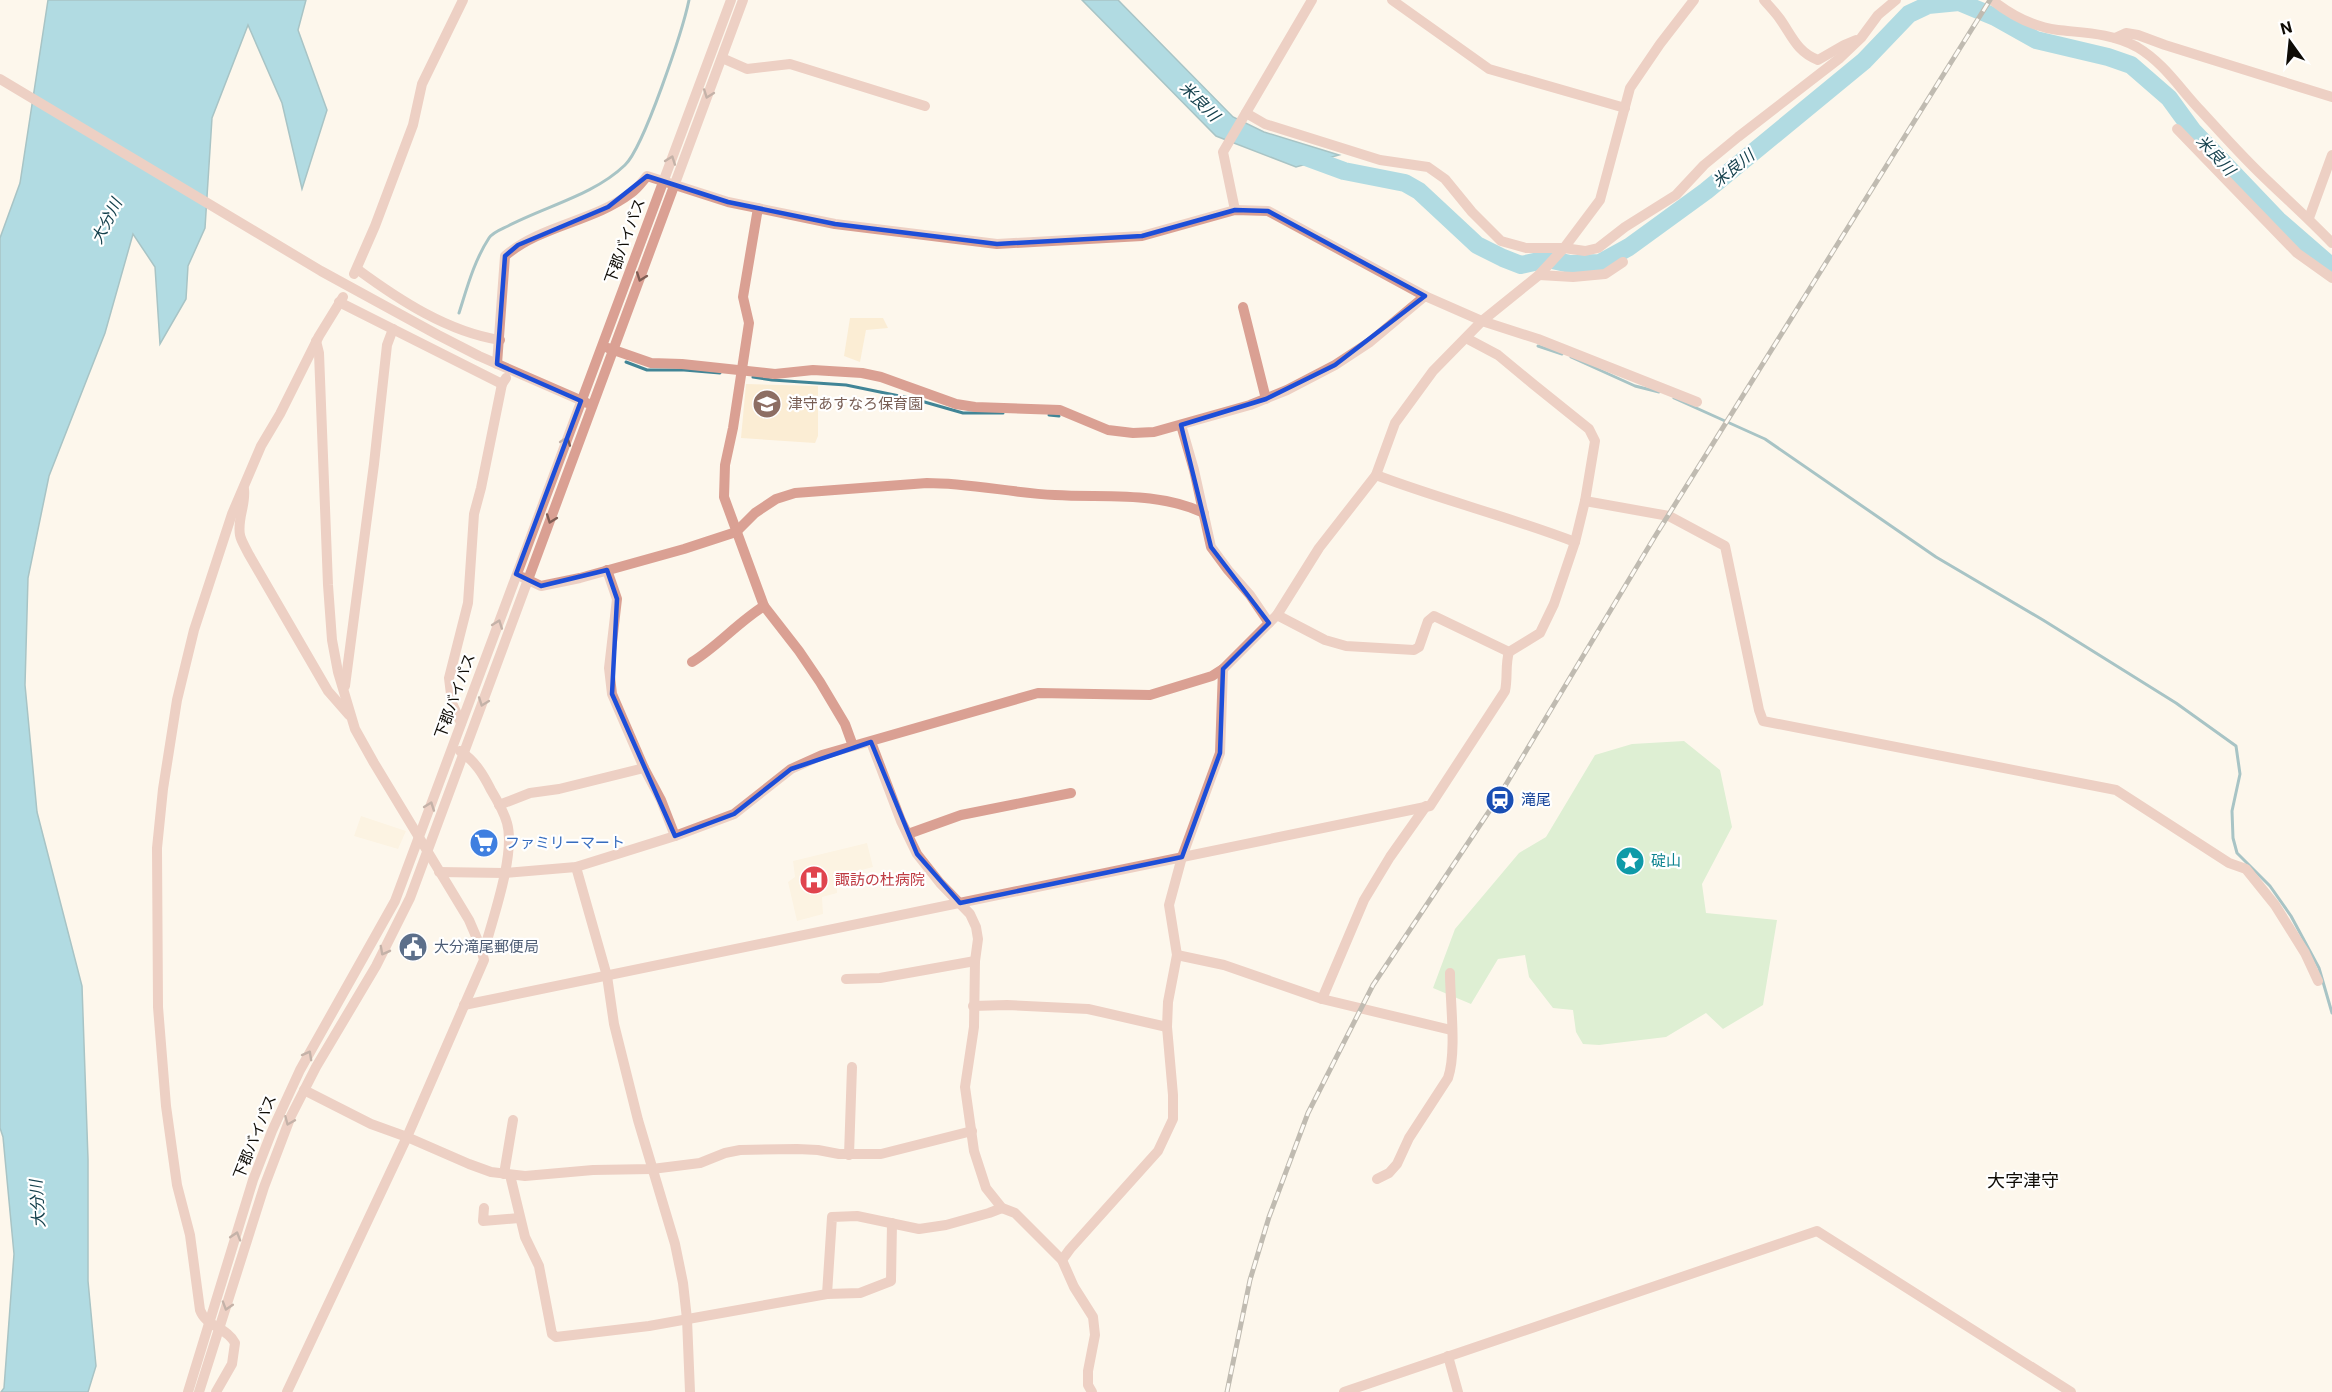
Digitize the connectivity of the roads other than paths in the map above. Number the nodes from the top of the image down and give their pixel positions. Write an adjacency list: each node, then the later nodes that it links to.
1 (463, 0): 35 (street)
2 (731, 0): 20 (street, 下郡バイパス, one-way to 2)
3 (743, 0): 12 (street)
4 (1312, 0): 17 (street)
5 (1392, 0): 16 (street)
6 (1694, 0): 16 (street)
7 (1764, 0): 10 (street)
8 (1896, 0): 10 (street)
9 (1992, 0): 11 (street)
10 (1862, 38): 26 (street)
11 (2115, 38): 14 (street); 24 (street)
12 (722, 58): 15 (street); 21 (street, one-way to 21)
13 (0, 79): 39 (street)
14 (2332, 97)
15 (925, 106)
16 (1625, 108): 26 (street)
17 (1246, 113): 23 (street); 26 (street)
18 (2177, 129): 29 (street)
19 (2332, 155): 24 (street)
20 (663, 181): 21 (street); 35 (street); 37 (street, 下郡バイパス)
21 (675, 185): 22 (street); 38 (street, one-way to 38)
22 (758, 208): 23 (street); 41 (street)
23 (1235, 210): 30 (street)
24 (2309, 218): 25 (street)
25 (2332, 243)
26 (1564, 248): 28 (street)
27 (1623, 262): 28 (street)
28 (1539, 275): 32 (street)
29 (2332, 279)
30 (1425, 296): 32 (street); 43 (street)
31 (1243, 306): 43 (street)
32 (1482, 321): 34 (street); 45 (street)
33 (393, 329): 36 (street); 42 (street); 62 (street)
34 (1466, 338): 48 (street); 50 (street)
35 (500, 340): 39 (street)
36 (316, 341): 49 (street); 62 (street)
37 (602, 345): 38 (street); 44 (street, 下郡バイパス)
38 (614, 350): 41 (street); 46 (street)
39 (497, 364): 40 (street)
40 (510, 370): 42 (street); 44 (street)
41 (741, 375): 47 (street); 52 (street)
42 (502, 384): 64 (street)
43 (1266, 399): 47 (street)
44 (581, 401): 46 (street); 55 (street, 下郡バイパス, one-way to 44)
45 (1697, 402)
46 (593, 405): 56 (street, one-way to 56)
47 (1181, 425): 51 (street)
48 (1376, 475): 53 (street); 58 (street)
49 (244, 483): 63 (street); 110 (street)
50 (1585, 501): 53 (street); 88 (street)
51 (1204, 513): 52 (street); 58 (street)
52 (736, 532): 54 (street); 57 (street)
53 (1575, 542): 59 (street)
54 (607, 570): 56 (street); 69 (street)
55 (516, 574): 56 (street); 64 (street, 下郡バイパス, one-way to 55)
56 (528, 580): 68 (street, one-way to 68)
57 (764, 606): 60 (street); 66 (street)
58 (1273, 619): 59 (street); 61 (street)
59 (1509, 652): 72 (street)
60 (692, 662)
61 (1223, 669): 65 (street); 77 (street)
62 (344, 692): 63 (street)
63 (353, 720): 75 (street)
64 (461, 723): 67 (street, 下郡バイパス)
65 (871, 742): 66 (street); 73 (street)
66 (853, 746): 74 (street)
67 (452, 747): 68 (street); 75 (street, 下郡バイパス, one-way to 67)
68 (463, 753): 71 (street); 76 (street)
69 (644, 768): 71 (street); 74 (street)
70 (1071, 792): 73 (street)
71 (499, 805): 80 (street)
72 (1426, 806): 77 (street); 89 (street)
73 (908, 834): 81 (street)
74 (675, 836): 78 (street)
75 (418, 837): 76 (street); 110 (street, 下郡バイパス, one-way to 75)
76 (427, 851): 79 (street); 95 (street, one-way to 95)
77 (1182, 857): 81 (street); 83 (street)
78 (576, 867): 80 (street); 86 (street)
79 (439, 872): 80 (street); 82 (street)
80 (504, 873): 82 (street)
81 (960, 903): 84 (street); 86 (street)
82 (483, 954): 90 (street)
83 (1177, 955): 89 (street); 92 (street)
84 (975, 961): 87 (street); 91 (street)
85 (1450, 973): 93 (street)
86 (607, 976): 90 (street); 100 (street)
87 (846, 979)
88 (2318, 981)
89 (1322, 999): 93 (street)
90 (464, 1005): 98 (street)
91 (973, 1006): 92 (street); 97 (street)
92 (1167, 1027): 107 (street)
93 (1451, 1030): 102 (street)
94 (852, 1066): 99 (street)
95 (304, 1090): 98 (street); 111 (street, one-way to 111)
96 (513, 1120): 101 (street)
97 (972, 1131): 99 (street); 104 (street)
98 (407, 1137): 101 (street); 116 (street)
99 (849, 1155): 100 (street)
100 (652, 1169): 101 (street); 109 (street)
101 (507, 1174): 105 (street)
102 (1377, 1179)
103 (484, 1208): 105 (street)
104 (1002, 1208): 106 (street); 107 (street)
105 (519, 1218): 109 (street)
106 (892, 1223): 108 (street); 108 (street)
107 (1062, 1260): 118 (street)
108 (827, 1294): 109 (street)
109 (687, 1319): 117 (street)
110 (209, 1322): 111 (street); 113 (street, 下郡バイパス)
111 (220, 1327): 114 (street); 115 (street)
112 (1448, 1356): 119 (street); 120 (street); 121 (street)
113 (188, 1392)
114 (199, 1392)
115 (216, 1392)
116 (287, 1392)
117 (690, 1392)
118 (1092, 1392)
119 (1344, 1392)
120 (1458, 1392)
121 (2071, 1392)

